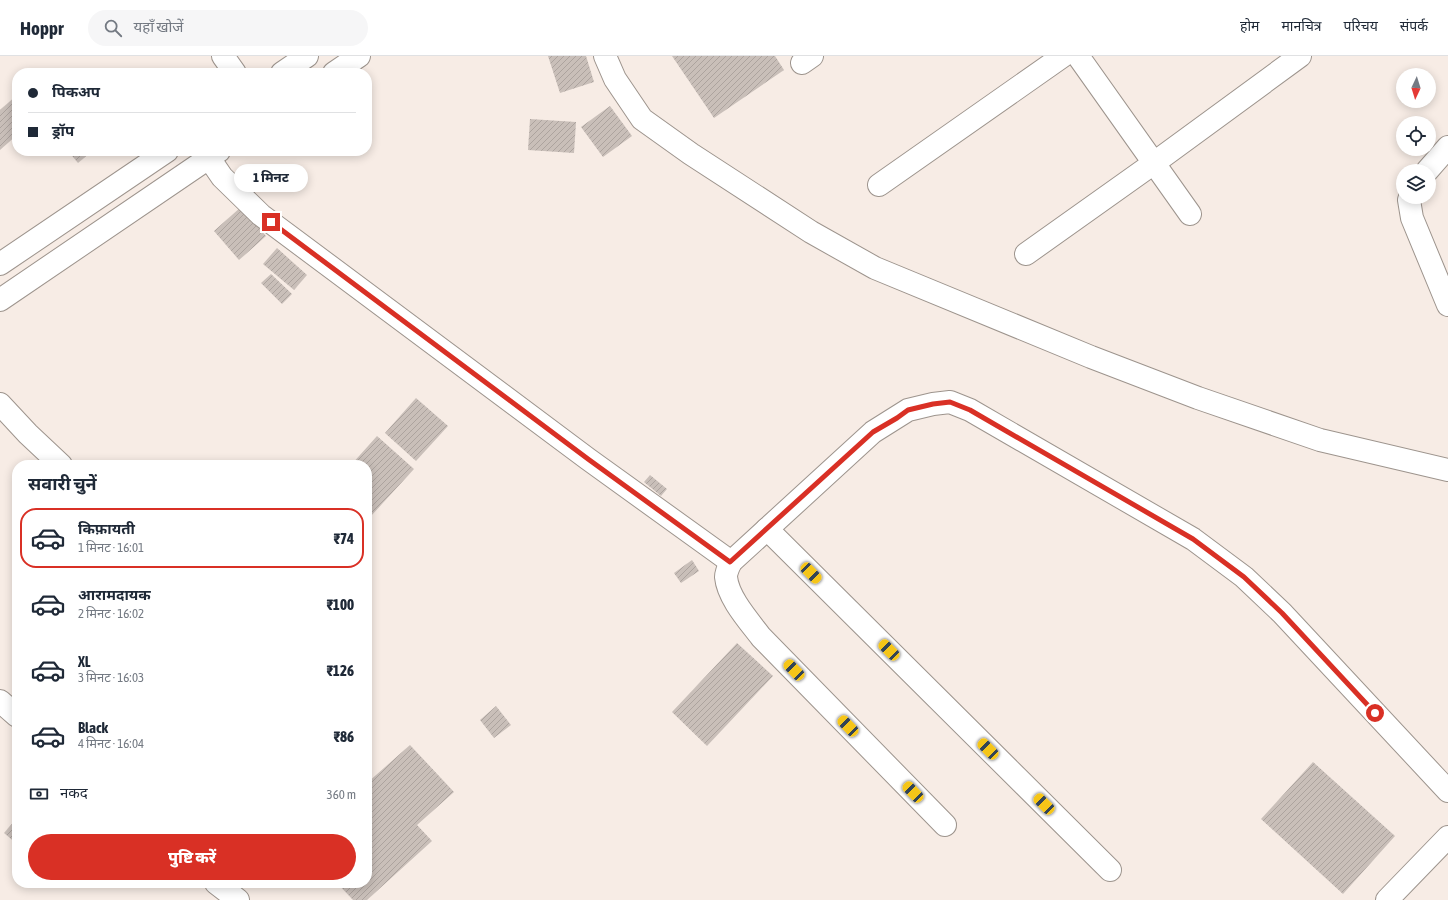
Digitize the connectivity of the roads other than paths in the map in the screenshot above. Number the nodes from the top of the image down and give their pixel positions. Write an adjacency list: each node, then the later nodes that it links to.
1 (223, 56): 8 (main road)
2 (307, 56): 9 (main road)
3 (359, 56): 10 (main road)
4 (605, 56): 26 (main road)
5 (1063, 56): 17 (main road)
6 (1078, 56): 15 (main road)
7 (1300, 56): 15 (main road)
8 (231, 68)
9 (289, 68)
10 (341, 68)
11 (1448, 146): 16 (main road)
12 (160, 156): 21 (main road)
13 (211, 156): 22 (main road)
14 (215, 156): 28 (main road)
15 (1154, 163): 19 (main road); 20 (main road)
16 (1433, 164)
17 (880, 185)
18 (1410, 204): 23 (main road)
19 (1190, 214)
20 (1026, 254)
21 (0, 264)
22 (0, 300)
23 (1448, 306)
24 (0, 404): 25 (main road)
25 (56, 460)
26 (1448, 470)
27 (767, 529): 28 (main road); 31 (main road); 34 (main road)
28 (730, 562): 32 (main road)
29 (0, 701): 30 (main road)
30 (12, 712)
31 (1448, 791)
32 (945, 825)
33 (1448, 837): 37 (main road)
34 (1110, 870)
35 (222, 888): 36 (main road)
36 (238, 900)
37 (1387, 900)

